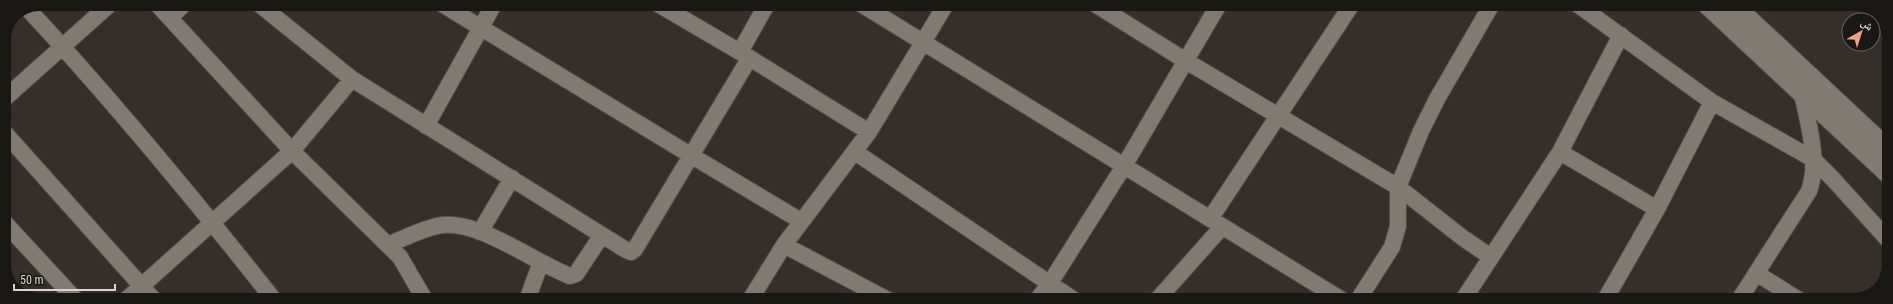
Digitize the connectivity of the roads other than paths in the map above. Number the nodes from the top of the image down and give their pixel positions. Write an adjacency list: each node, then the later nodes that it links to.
1 (102, 11): 23 (street)
2 (164, 11): 19 (street)
3 (177, 11): 19 (street)
4 (269, 11): 26 (street)
5 (454, 11): 20 (street)
6 (490, 11): 20 (street)
7 (670, 11): 24 (street)
8 (764, 11): 24 (street)
9 (873, 11): 22 (street)
10 (942, 11): 22 (street)
11 (1106, 11): 25 (street)
12 (1215, 11): 25 (street)
13 (1347, 11): 30 (street)
14 (1488, 11): 43 (street)
15 (1587, 11): 21 (street)
16 (1714, 11): 28 (street)
17 (1739, 11): 34 (street)
18 (31, 12): 23 (street)
19 (170, 18): 35 (street)
20 (480, 27): 31 (street); 38 (street)
21 (1621, 35): 29 (street); 37 (street)
22 (923, 41): 32 (street); 40 (street)
23 (62, 46): 27 (street); 46 (street)
24 (745, 55): 32 (street); 38 (street)
25 (1186, 61): 30 (street); 40 (street)
26 (352, 79): 31 (street); 35 (street)
27 (11, 93)
28 (1802, 93): 39 (street); 41 (street)
29 (1712, 102): 39 (street); 44 (street)
30 (1278, 116): 43 (street); 47 (street)
31 (426, 126): 42 (street)
32 (869, 132): 36 (street)
33 (11, 140): 58 (street)
34 (1882, 144)
35 (292, 151): 46 (street); 52 (street)
36 (856, 152): 45 (street); 57 (street)
37 (1560, 152): 44 (street); 54 (street)
38 (692, 156): 45 (street); 51 (street)
39 (1813, 159): 50 (street); 56 (street)
40 (1124, 166): 47 (street); 57 (street)
41 (1882, 167)
42 (512, 178): 49 (street); 51 (street)
43 (1398, 187): 54 (street); 71 (street)
44 (1657, 209): 73 (street)
45 (801, 221): 53 (street)
46 (213, 222): 58 (street); 62 (street)
47 (1216, 223): 69 (street); 70 (street)
48 (11, 230): 59 (street)
49 (480, 232): 52 (street); 55 (street)
50 (1882, 233)
51 (602, 235): 55 (street)
52 (388, 245): 63 (street)
53 (784, 245): 65 (street); 66 (street)
54 (1491, 257): 72 (street)
55 (541, 262): 64 (street)
56 (1756, 273): 74 (street); 75 (street)
57 (1050, 284): 67 (street); 68 (street)
58 (142, 286): 60 (street); 61 (street)
59 (70, 293)
60 (134, 293)
61 (148, 293)
62 (269, 293)
63 (421, 293)
64 (530, 293)
65 (754, 293)
66 (875, 293)
67 (1043, 293)
68 (1064, 293)
69 (1162, 293)
70 (1331, 293)
71 (1362, 293)
72 (1468, 293)
73 (1609, 293)
74 (1743, 293)
75 (1788, 293)

